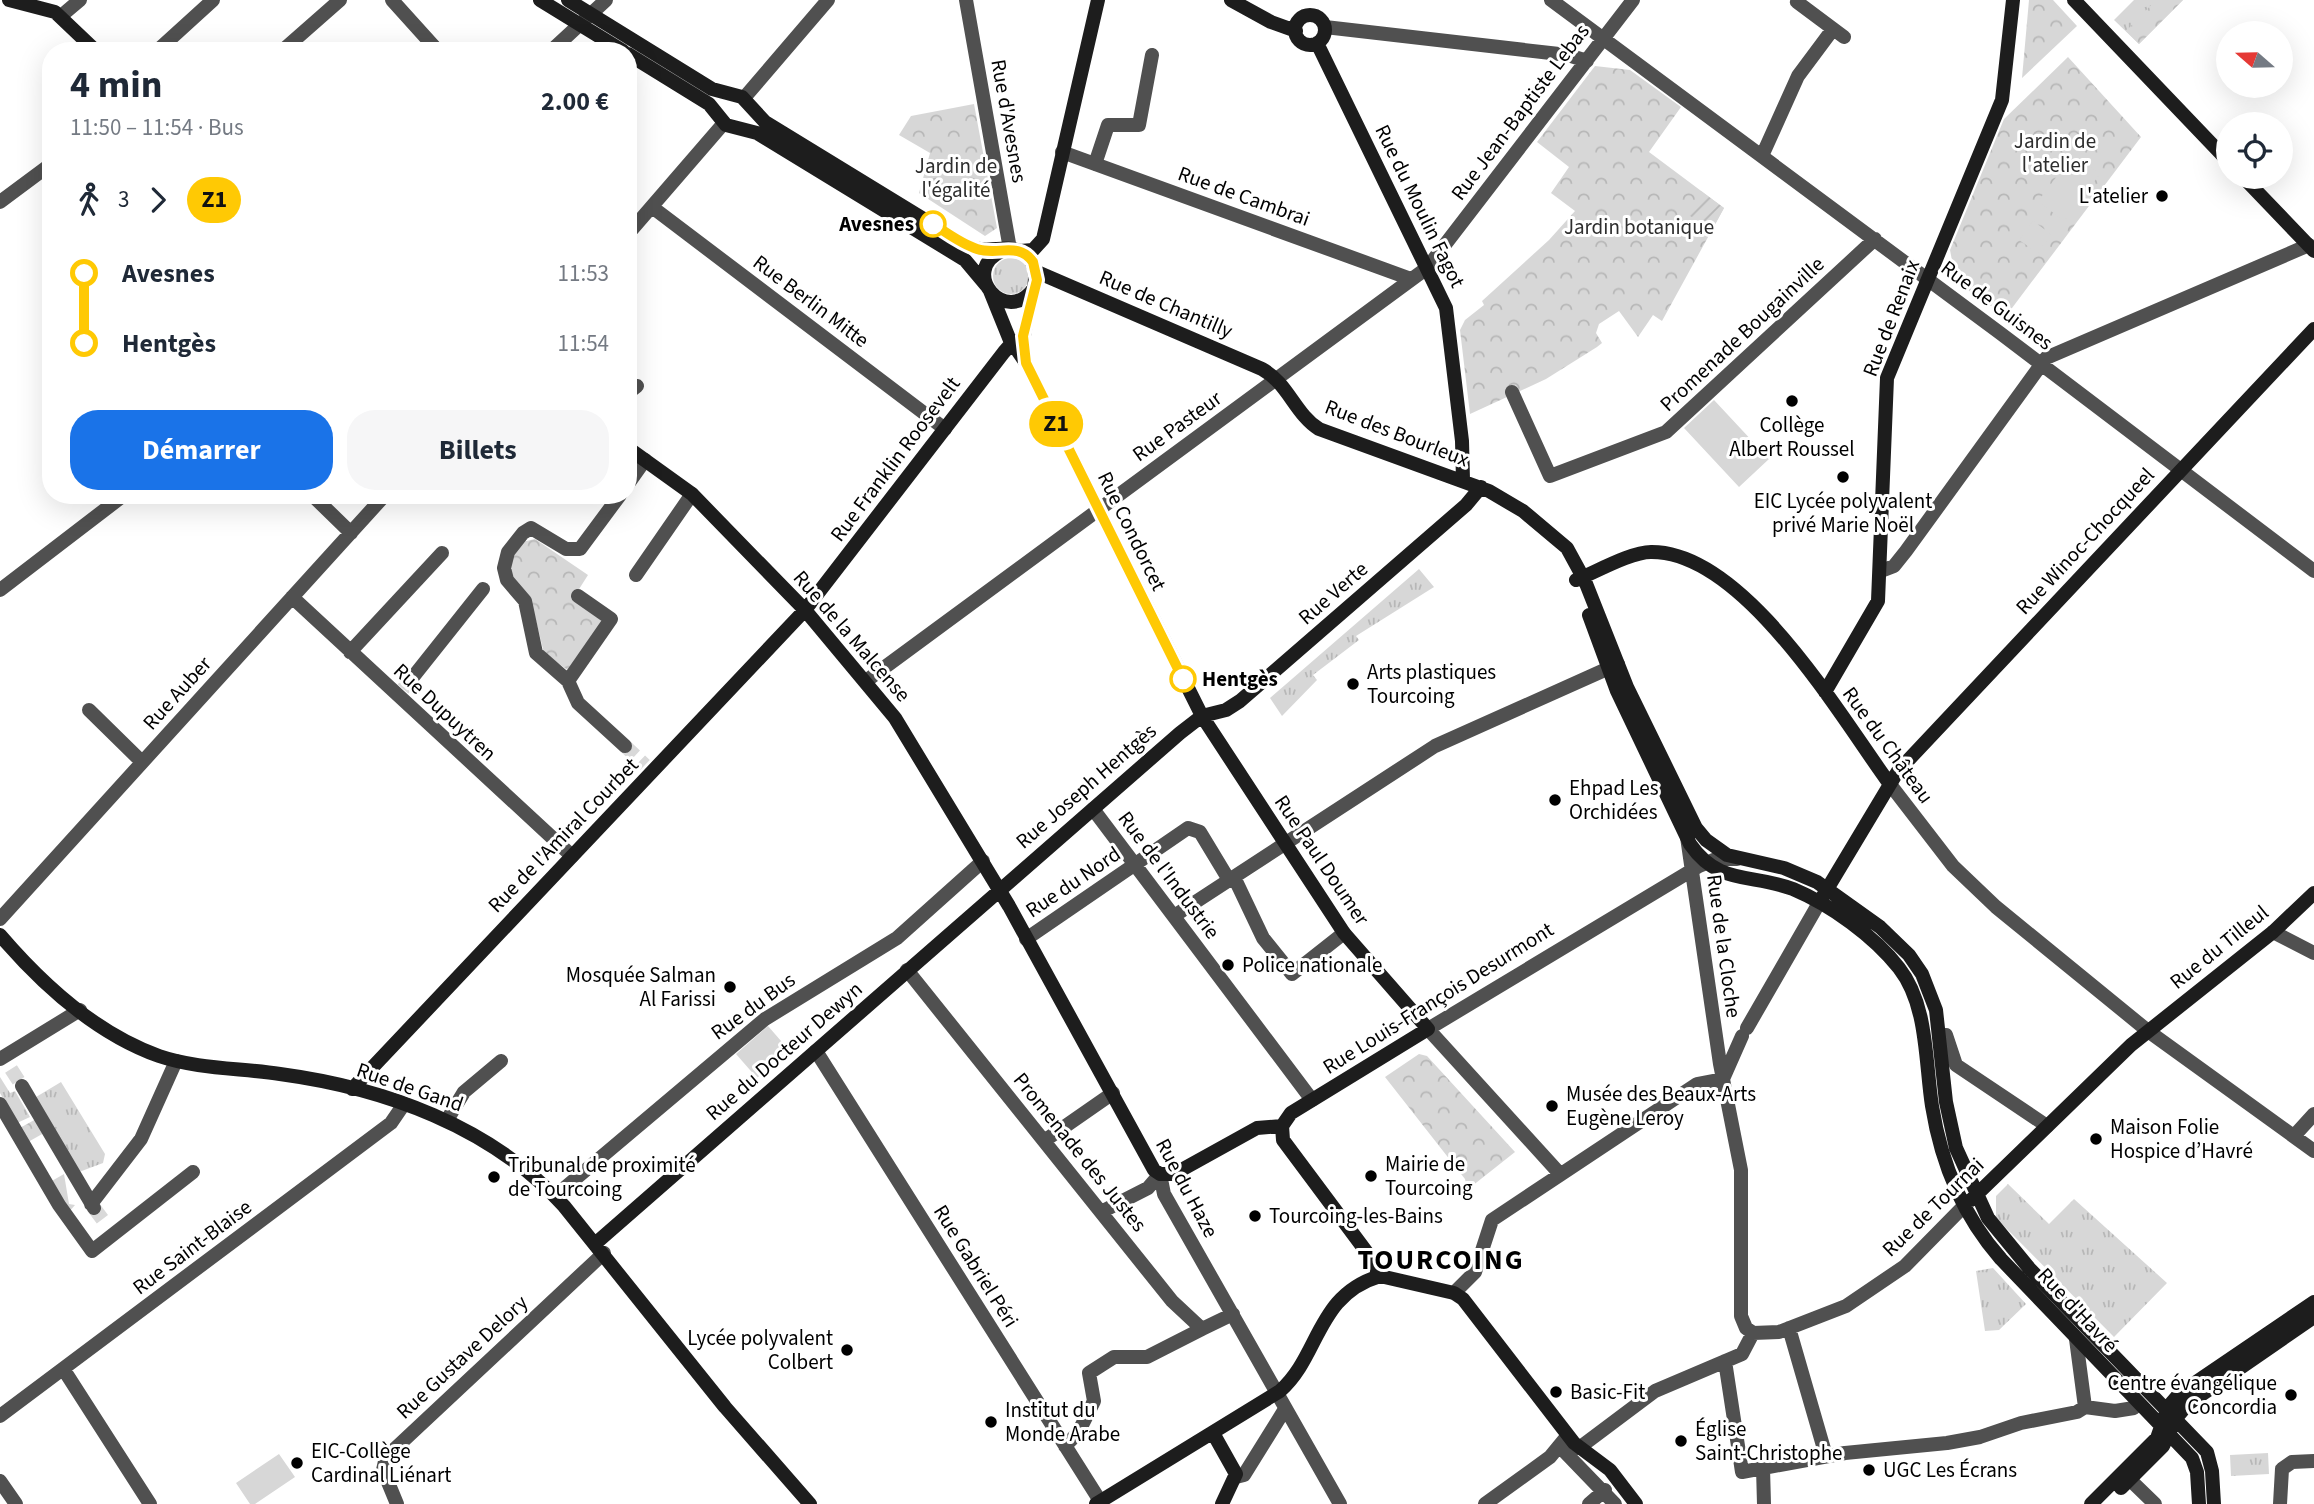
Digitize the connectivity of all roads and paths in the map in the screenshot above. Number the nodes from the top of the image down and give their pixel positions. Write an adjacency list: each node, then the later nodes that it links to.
1 (9, 0): 20 (main road)
2 (80, 0): 20 (street)
3 (213, 0): 26 (street)
4 (340, 0): 27 (street)
5 (392, 0): 28 (street)
6 (540, 0): 21 (main road)
7 (568, 0): 21 (main road)
8 (606, 0): 21 (street)
9 (828, 0): 37 (street)
10 (966, 0): 50 (street, Rue d'Avesnes)
11 (1098, 0): 40 (main road)
12 (1231, 0): 23 (main road)
13 (1310, 0): 19 (main road)
14 (1551, 0): 24 (street, Rue de Guisnes)
15 (1633, 0): 24 (street, Rue Jean-Baptiste Lebas)
16 (1798, 0): 41 (street)
17 (2013, 0): 53 (main road, Rue de Renaix)
18 (2074, 0): 39 (main road)
19 (1312, 15): 22 (main road); 23 (main road)
20 (61, 16): 25 (main road)
21 (585, 19): 29 (street); 30 (main road); 31 (main road)
22 (1325, 27): 32 (main road); 36 (street)
23 (1296, 31): 32 (main road)
24 (1603, 39): 36 (street, Rue Jean-Baptiste Lebas); 41 (street, Rue de Guisnes)
25 (87, 42)
26 (167, 42)
27 (292, 42)
28 (430, 42)
29 (561, 42)
30 (612, 42)
31 (627, 42)
32 (1317, 43): 51 (main road, Rue du Moulin Fagot)
33 (637, 48): 37 (main road)
34 (1153, 55): 42 (street)
35 (637, 60): 38 (main road, Rue Condorcet)
36 (1587, 61): 51 (street, Rue Jean-Baptiste Lebas)
37 (742, 99): 38 (main road); 38 (main road); 50 (main road)
38 (727, 122): 46 (street); 55 (main road, Rue Condorcet)
39 (2216, 148)
40 (1062, 152): 42 (street, Rue de Cambrai); 50 (main road)
41 (1762, 156): 48 (street, Rue de Guisnes)
42 (1095, 164): 52 (street, Rue de Cambrai)
43 (42, 171): 45 (street)
44 (2254, 189): 49 (main road)
45 (0, 202)
46 (652, 207): 47 (street); 61 (street, Rue Berlin Mitte)
47 (637, 224)
48 (1875, 239): 53 (street, Rue de Guisnes); 60 (street, Promenade Bougainville)
49 (2311, 248): 58 (street)
50 (1011, 250): 54 (main road); 55 (main road)
51 (1427, 268): 52 (street, Rue Jean-Baptiste Lebas); 66 (main road, Rue du Moulin Fagot)
52 (1411, 279): 59 (street, Rue Pasteur)
53 (1928, 279): 58 (street, Rue de Guisnes); 76 (main road, Rue de Renaix)
54 (1035, 280): 55 (main road); 57 (main road); 59 (main road, Rue de Chantilly)
55 (988, 288): 57 (main road, Rue Condorcet)
56 (2314, 329): 65 (main road, Rue Winoc-Chocqueel)
57 (1017, 341): 61 (main road, Rue Franklin Roosevelt); 73 (main road, Rue Condorcet)
58 (2039, 364): 65 (street, Rue de Guisnes); 76 (street)
59 (1276, 379): 66 (main road, Rue des Bourleux); 73 (street, Rue Pasteur)
60 (1512, 392)
61 (945, 429): 84 (main road, Rue Franklin Roosevelt)
62 (637, 454): 63 (main road, Rue de la Malcense)
63 (645, 460): 64 (street); 68 (main road, Rue de la Malcense)
64 (637, 471)
65 (2180, 471): 77 (street, Rue de Guisnes); 95 (main road, Rue Winoc-Chocqueel)
66 (1463, 480): 67 (main road, Rue des Bourleux)
67 (1481, 487): 79 (main road); 92 (main road, Rue Verte)
68 (692, 494): 78 (street); 84 (main road, Rue de la Malcense)
69 (112, 504): 81 (street)
70 (321, 504): 74 (street)
71 (377, 504): 74 (street, Rue Auber)
72 (613, 504): 88 (street)
73 (1099, 510): 89 (street, Rue Pasteur); 92 (main road, Rue Condorcet)
74 (351, 533): 83 (street, Rue Auber)
75 (442, 553): 85 (street)
76 (1881, 570): 90 (main road, Rue de Renaix)
77 (2314, 571)
78 (636, 575)
79 (1580, 579): 86 (main road); 90 (main road, Rue du Château)
80 (483, 589): 87 (street)
81 (0, 590)
82 (578, 596): 88 (street)
83 (292, 597): 85 (street, Rue Dupuytren); 94 (street, Rue Auber)
84 (806, 610): 89 (main road, Rue de la Malcense); 98 (main road, Rue de l'Amiral Courbet)
85 (350, 652): 98 (street, Rue Dupuytren)
86 (1613, 666): 97 (street); 99 (main road, Rue d'Havré); 102 (main road)
87 (413, 677)
88 (568, 681): 93 (street)
89 (866, 681): 100 (main road, Rue de la Malcense)
90 (1825, 692): 95 (main road, Rue du Château)
91 (89, 710): 94 (street)
92 (1202, 716): 96 (main road, Rue Joseph Hentgès); 97 (main road, Rue Paul Doumer)
93 (625, 747)
94 (142, 762): 109 (street, Rue Auber)
95 (1889, 783): 104 (main road, Rue Winoc-Chocqueel); 118 (street, Rue du Château)
96 (1093, 809): 101 (street, Rue de l'Industrie); 105 (main road, Rue Joseph Hentgès)
97 (1285, 845): 103 (street); 111 (main road, Rue Paul Doumer)
98 (572, 856): 126 (main road, Rue de l'Amiral Courbet)
99 (1742, 860): 102 (street, Rue Louis-François Desurmont); 104 (main road, Rue d'Havré)
100 (983, 861): 105 (main road, Rue de la Malcense); 142 (street, Rue du Bus)
101 (1136, 866): 103 (street, Rue du Nord); 108 (street, Rue de l'Industrie); 113 (street, Rue du Nord)
102 (1698, 866): 107 (main road, Rue d'Havré); 117 (street, Rue Louis-François Desurmont); 124 (street, Rue de la Cloche)
103 (1232, 879): 108 (street); 111 (street)
104 (1827, 888): 107 (main road, Rue Winoc-Chocqueel); 119 (main road, Rue d'Havré)
105 (999, 890): 113 (main road, Rue du Haze); 115 (main road, Rue du Docteur Dewyn)
106 (2314, 893): 110 (main road, Rue du Tilleul)
107 (1819, 903): 124 (street); 143 (main road, Rue d'Havré)
108 (1174, 916): 128 (street, Rue de l'Industrie)
109 (0, 919)
110 (2273, 932): 114 (street); 118 (main road, Rue du Tilleul)
111 (1344, 933): 117 (main road, Rue Paul Doumer)
112 (0, 935): 116 (main road, Rue de Gand)
113 (1027, 939): 127 (main road, Rue du Haze)
114 (2314, 953)
115 (907, 970): 120 (main road, Rue du Docteur Dewyn); 136 (street, Promenade des Justes)
116 (79, 1010): 121 (main road, Rue de Gand); 123 (street)
117 (1428, 1029): 128 (main road, Rue Louis-François Desurmont); 140 (street, Rue Paul Doumer)
118 (2148, 1031): 134 (main road, Rue de Tournai); 135 (street, Rue du Château)
119 (1940, 1035): 134 (street); 141 (main road, Rue d'Havré)
120 (816, 1051): 145 (main road, Rue du Docteur Dewyn); 165 (street, Rue Gabriel Péri)
121 (176, 1060): 125 (street); 126 (main road, Rue de Gand)
122 (501, 1060): 132 (street)
123 (5, 1061)
124 (1723, 1079): 140 (street); 153 (street, Rue de la Cloche)
125 (22, 1086)
126 (352, 1089): 130 (main road, Rue de Gand)
127 (1113, 1093): 136 (street); 139 (main road, Rue du Haze)
128 (1312, 1100): 133 (main road, Rue Louis-François Desurmont)
129 (0, 1104): 138 (street)
130 (404, 1104): 132 (main road, Rue de Gand); 156 (street, Rue Saint-Blaise)
131 (2314, 1114): 135 (street)
132 (447, 1120): 142 (main road, Rue de Gand)
133 (1282, 1126): 139 (main road); 146 (main road)
134 (2047, 1126): 141 (main road, Rue de Tournai)
135 (2294, 1136): 137 (street, Rue du Château)
136 (1044, 1141): 144 (street, Promenade des Justes)
137 (2314, 1151)
138 (193, 1172)
139 (1160, 1174): 144 (street); 149 (street, Rue du Haze)
140 (1560, 1174): 147 (street)
141 (1976, 1195): 143 (main road, Rue de Tournai); 161 (main road, Rue d'Havré)
142 (555, 1196): 145 (main road, Rue de Gand)
143 (1964, 1206): 151 (street, Rue de Tournai); 154 (main road, Rue d'Havré)
144 (1101, 1212): 152 (street, Promenade des Justes)
145 (600, 1248): 177 (street, Rue Gustave Delory); 178 (main road, Rue de Gand)
146 (1380, 1276): 147 (main road); 157 (main road)
147 (1454, 1293): 166 (main road)
148 (2314, 1302): 161 (main road)
149 (1233, 1314): 152 (street); 157 (street, Rue du Haze)
150 (2314, 1317): 161 (main road)
151 (1789, 1328): 153 (street, Rue de Tournai); 167 (street)
152 (1202, 1329): 165 (street)
153 (1753, 1333): 155 (street)
154 (2076, 1339): 158 (street); 163 (main road, Rue d'Havré)
155 (1725, 1362): 166 (street); 169 (street)
156 (64, 1370): 162 (street, Rue Saint-Blaise); 176 (street)
157 (1276, 1394): 160 (street, Rue du Haze); 164 (main road)
158 (2085, 1407): 159 (street); 167 (street)
159 (2134, 1408)
160 (1285, 1409): 171 (street); 180 (street, Rue du Haze)
161 (2171, 1415): 163 (main road); 190 (main road, Rue d'Havré)
162 (0, 1416)
163 (2166, 1431): 170 (main road); 189 (main road, Rue d'Havré)
164 (1213, 1433): 171 (main road); 174 (main road)
165 (1065, 1446): 174 (street, Rue Gabriel Péri)
166 (1579, 1448): 184 (main road)
167 (1826, 1456): 169 (street)
168 (2314, 1461): 191 (street)
169 (1763, 1468): 185 (street)
170 (2126, 1476): 186 (main road); 187 (main road); 188 (street)
171 (1236, 1477): 179 (main road)
172 (0, 1481): 175 (street)
173 (1605, 1490): 181 (street); 182 (street); 183 (street)
174 (1099, 1503)
175 (16, 1504)
176 (150, 1504)
177 (397, 1504)
178 (810, 1504)
179 (1222, 1504)
180 (1340, 1504)
181 (1485, 1504)
182 (1589, 1504)
183 (1615, 1504)
184 (1636, 1504)
185 (1764, 1504)
186 (2091, 1504)
187 (2104, 1504)
188 (2155, 1504)
189 (2199, 1504)
190 (2214, 1504)
191 (2280, 1504)

